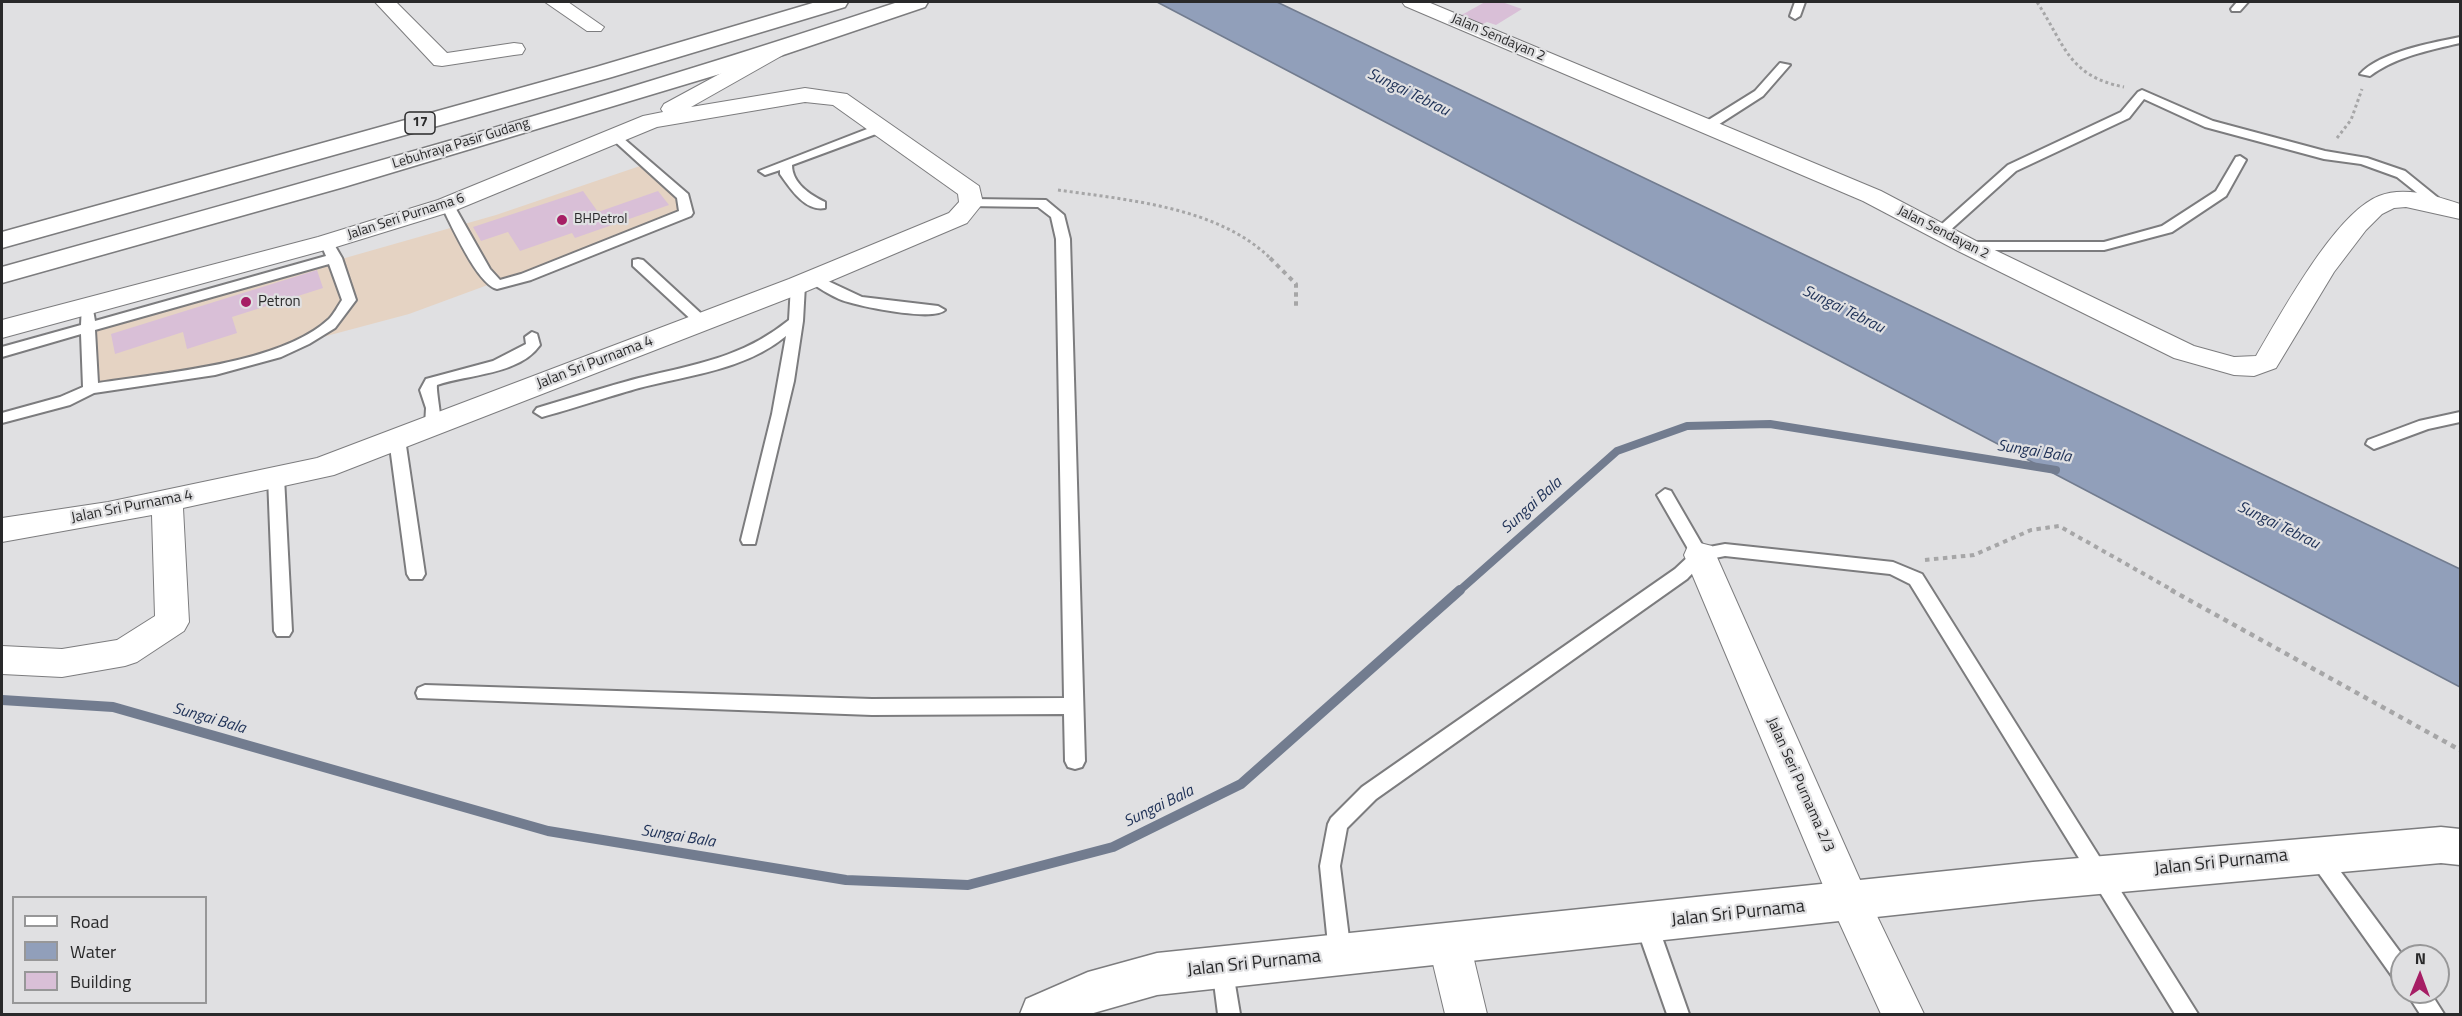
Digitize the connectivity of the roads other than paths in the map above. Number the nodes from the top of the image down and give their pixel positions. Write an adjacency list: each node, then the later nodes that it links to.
1 (385, 2): 10 (street)
2 (555, 2): 8 (street)
3 (837, 2): 26 (main road, Lebuhraya Pasir Gudang / 17)
4 (917, 2): 11 (main road, Lebuhraya Pasir Gudang / 17)
5 (1800, 2): 7 (lane)
6 (1421, 3): 15 (street, Jalan Sendayan 2)
7 (1795, 16)
8 (594, 27)
9 (2460, 41): 13 (lane)
10 (514, 49)
11 (775, 50): 14 (street); 30 (main road, Lebuhraya Pasir Gudang / 17)
12 (1784, 65): 15 (lane)
13 (2366, 74)
14 (651, 121): 16 (street, Jalan Seri Purnama 6); 17 (street, Jalan Seri Purnama 6)
15 (1706, 127): 25 (street, Jalan Sendayan 2)
16 (880, 128): 19 (lane); 21 (street)
17 (616, 136): 22 (street, Jalan Seri Purnama 6); 22 (lane)
18 (2240, 160): 27 (lane)
19 (786, 164): 20 (lane); 23 (lane)
20 (765, 171)
21 (971, 203): 31 (street, Jalan Sri Purnama 4); 56 (lane)
22 (447, 205): 28 (street, Jalan Seri Purnama 6)
23 (819, 205)
24 (2451, 208): 25 (lane); 27 (street, Jalan Sendayan 2)
25 (1941, 231): 27 (street, Jalan Sendayan 2)
26 (2, 240)
27 (1967, 246)
28 (331, 250): 33 (street, Jalan Seri Purnama 6); 39 (lane)
29 (638, 262): 34 (lane)
30 (2, 274)
31 (806, 282): 32 (lane); 34 (street, Jalan Sri Purnama 4); 35 (lane)
32 (938, 310)
33 (88, 317): 36 (street, Jalan Seri Purnama 6); 38 (lane); 39 (lane)
34 (701, 321): 43 (street, Jalan Sri Purnama 4)
35 (795, 321): 40 (lane); 50 (lane)
36 (2, 329)
37 (532, 337): 43 (lane)
38 (2, 352)
39 (91, 389): 42 (lane)
40 (542, 412)
41 (2460, 417): 45 (lane)
42 (2, 418)
43 (433, 426): 44 (street, Jalan Sri Purnama 4)
44 (398, 439): 46 (street, Jalan Sri Purnama 4); 52 (lane)
45 (2374, 444)
46 (276, 477): 48 (street, Jalan Sri Purnama 4); 53 (lane)
47 (1665, 495): 51 (lane)
48 (167, 501): 49 (street, Jalan Sri Purnama 4); 54 (street)
49 (2, 530)
50 (749, 540)
51 (1700, 555): 60 (lane); 61 (street, Jalan Seri Purnama 2/3); 64 (lane)
52 (416, 574)
53 (283, 631)
54 (2, 660)
55 (425, 693): 56 (lane)
56 (1073, 706): 57 (lane)
57 (1075, 761)
58 (2454, 849): 59 (main road, Jalan Sri Purnama)
59 (2316, 854): 60 (main road, Jalan Sri Purnama); 65 (lane)
60 (2102, 875): 61 (main road, Jalan Sri Purnama); 72 (lane)
61 (1850, 902): 62 (main road, Jalan Sri Purnama); 71 (street, Jalan Seri Purnama 2/3)
62 (1646, 923): 63 (main road, Jalan Sri Purnama); 70 (lane)
63 (1449, 943): 64 (main road, Jalan Sri Purnama); 69 (street)
64 (1340, 954): 66 (main road, Jalan Sri Purnama)
65 (2390, 956)
66 (1223, 967): 67 (main road, Jalan Sri Purnama); 68 (lane)
67 (1042, 1014)
68 (1229, 1014)
69 (1466, 1014)
70 (1677, 1014)
71 (1903, 1014)
72 (2187, 1014)

